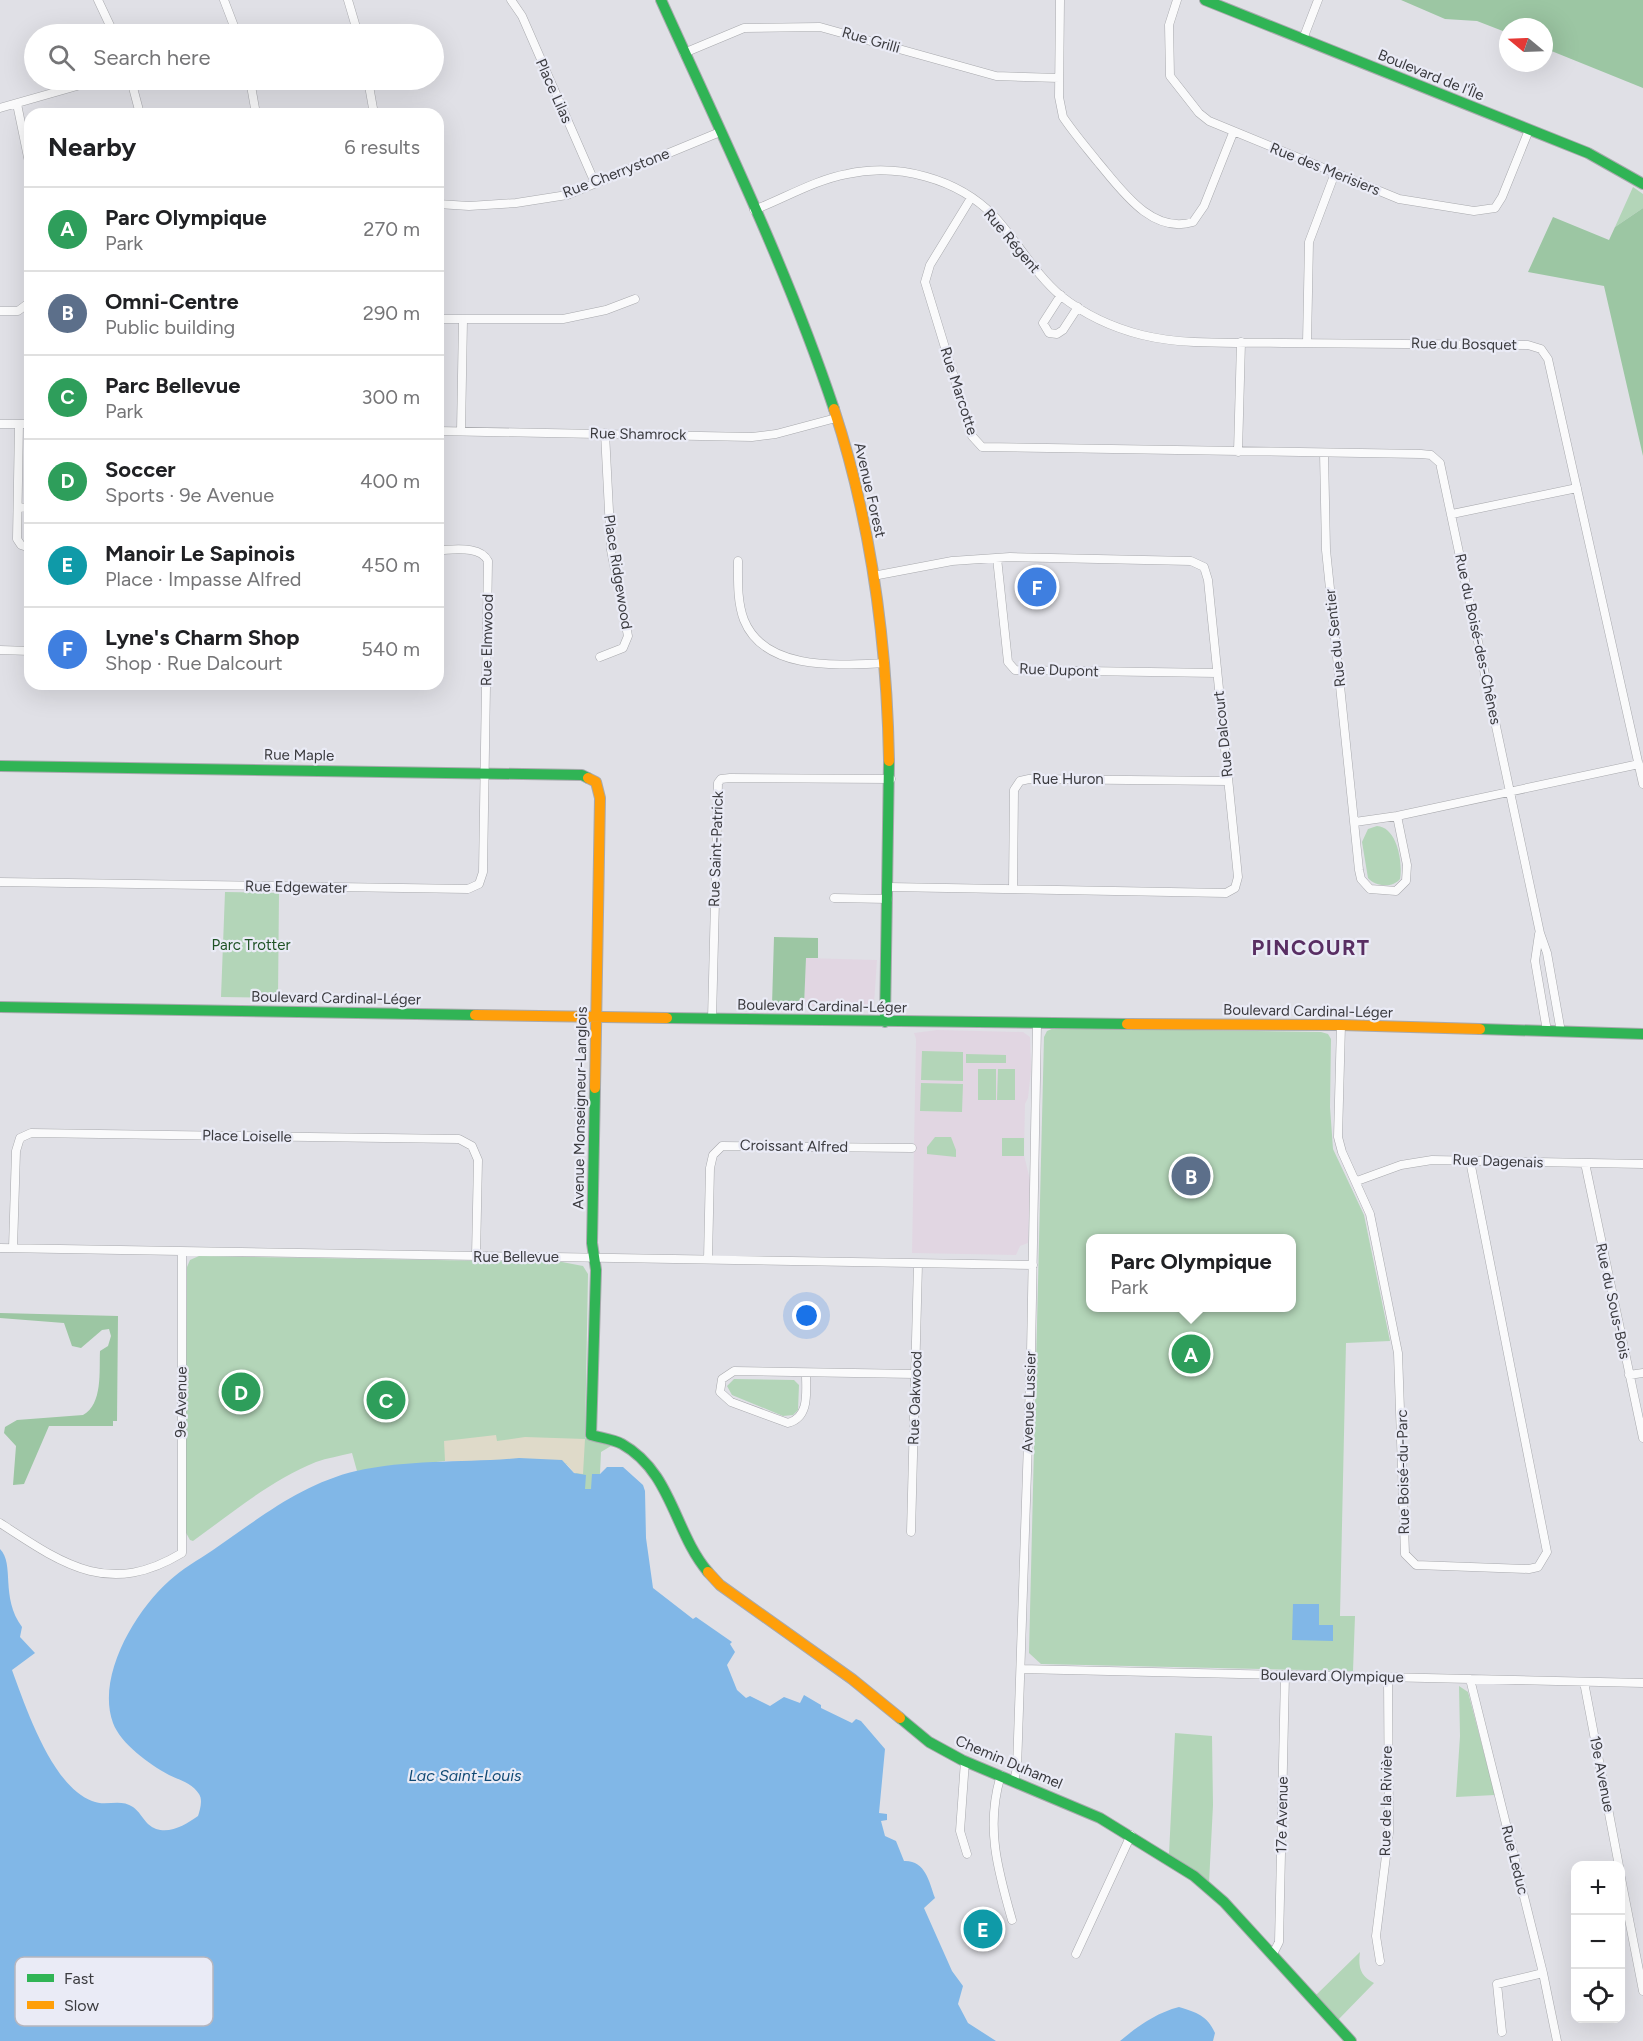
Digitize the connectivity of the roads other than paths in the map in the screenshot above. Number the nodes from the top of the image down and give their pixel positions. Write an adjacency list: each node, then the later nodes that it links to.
1 (98, 0): 10 (street)
2 (224, 0): 11 (street)
3 (348, 0): 12 (street)
4 (511, 0): 30 (street, Place Lilas)
5 (661, 0): 14 (street, Avenue Forest)
6 (1060, 0): 15 (street)
7 (1177, 0): 27 (street, Rue des Merisiers)
8 (1205, 0): 13 (street, Boulevard de l'Île)
9 (1318, 0): 13 (street)
10 (109, 24)
11 (233, 24)
12 (355, 24)
13 (1303, 39): 25 (street, Boulevard de l'Île)
14 (684, 53): 15 (street, Rue Grilli); 26 (street, Avenue Forest)
15 (1059, 78): 27 (street)
16 (66, 90): 20 (street)
17 (134, 90): 22 (street)
18 (252, 90): 23 (street)
19 (370, 90): 24 (street)
20 (17, 105): 21 (street); 28 (street)
21 (0, 108)
22 (138, 108)
23 (255, 108)
24 (373, 108)
25 (1529, 130): 29 (street, Rue des Merisiers); 31 (street, Boulevard de l'Île)
26 (720, 132): 30 (street, Rue Cherrystone); 34 (street, Avenue Forest)
27 (1233, 133): 29 (street, Rue des Merisiers)
28 (24, 138)
29 (1335, 173): 43 (street)
30 (595, 183): 33 (street, Rue Cherrystone)
31 (1643, 184)
32 (971, 198): 34 (street, Rue Régent); 35 (street, Rue Régent); 51 (street, Rue Marcotte)
33 (444, 204)
34 (754, 210): 44 (street, Avenue Forest)
35 (1060, 295): 38 (street, Rue Régent); 38 (street)
36 (635, 299): 41 (street)
37 (24, 306): 39 (street)
38 (1078, 308): 42 (street, Rue Régent)
39 (0, 311)
40 (444, 319): 41 (street)
41 (463, 320): 49 (street)
42 (1241, 342): 43 (street, Rue du Bosquet); 51 (street)
43 (1307, 343): 53 (street, Rue du Bosquet)
44 (836, 418): 50 (street, Rue Shamrock); 61 (street, Avenue Forest)
45 (0, 424): 46 (street)
46 (19, 424): 47 (street); 54 (street)
47 (24, 424)
48 (444, 431): 49 (street, Rue Shamrock)
49 (461, 431): 50 (street, Rue Shamrock)
50 (606, 433): 64 (street, Place Ridgewood)
51 (1238, 452): 52 (street, Rue Marcotte)
52 (1324, 453): 56 (street, Rue du Boisé-des-Chênes); 76 (street, Rue du Sentier)
53 (1577, 488): 56 (street); 67 (street, Rue du Bosquet)
54 (18, 507): 55 (street); 57 (street)
55 (24, 508)
56 (1452, 514): 74 (street, Rue du Boisé-des-Chênes)
57 (24, 546)
58 (444, 550): 69 (street, Rue Elmwood)
59 (997, 558): 61 (street, Rue Dalcourt); 66 (street, Rue Dalcourt); 66 (street, Rue Dupont)
60 (738, 561): 65 (street)
61 (873, 576): 65 (street, Avenue Forest)
62 (0, 650): 63 (street)
63 (24, 651)
64 (600, 657)
65 (885, 663): 70 (street, Avenue Forest)
66 (1217, 673): 71 (street, Rue Dalcourt)
67 (1639, 765): 73 (street, Rue du Bosquet); 74 (street)
68 (0, 766): 69 (street, Rue Maple)
69 (484, 774): 72 (street, Rue Maple); 77 (street, Rue Edgewater)
70 (891, 779): 79 (street, Avenue Forest); 84 (street, Rue Saint-Patrick)
71 (1228, 781): 78 (street, Rue Huron); 78 (street, Rue Dalcourt)
72 (596, 782): 83 (street, Avenue Monseigneur-Langlois)
73 (1643, 784)
74 (1510, 792): 75 (street); 81 (street, Rue du Boisé-des-Chênes)
75 (1397, 816): 76 (street); 76 (street, Rue du Sentier)
76 (1355, 822)
77 (0, 882)
78 (1013, 889): 79 (street, Rue Dalcourt)
79 (888, 893): 80 (street, Rue Dalcourt); 85 (street, Avenue Forest)
80 (834, 898)
81 (1540, 933): 88 (street, Rue du Boisé-des-Chênes); 89 (street, Rue du Boisé-des-Chênes)
82 (0, 1007): 83 (street, Boulevard Cardinal-Léger)
83 (596, 1017): 84 (street, Boulevard Cardinal-Léger); 100 (street, Avenue Monseigneur-Langlois)
84 (712, 1019): 85 (street, Boulevard Cardinal-Léger)
85 (885, 1022): 86 (street, Boulevard Cardinal-Léger)
86 (1037, 1024): 87 (street, Boulevard Cardinal-Léger); 103 (street, Avenue Lussier)
87 (1341, 1025): 88 (street, Boulevard Cardinal-Léger); 95 (street, Rue Boisé-du-Parc)
88 (1547, 1031): 89 (street, Boulevard Cardinal-Léger)
89 (1561, 1032): 90 (street, Boulevard Cardinal-Léger)
90 (1643, 1034)
91 (912, 1148): 101 (street, Croissant Alfred)
92 (1470, 1161): 93 (street, Rue Dagenais); 95 (street, Rue Dagenais); 95 (street, Rue Boisé-du-Parc)
93 (1585, 1163): 94 (street, Rue Dagenais); 107 (street, Rue du Sous-Bois)
94 (1643, 1164)
95 (1357, 1182)
96 (0, 1248): 97 (street, Rue Bellevue)
97 (13, 1248): 98 (street, Rue Bellevue); 99 (street, Place Loiselle)
98 (182, 1252): 99 (street, Rue Bellevue); 110 (street, 9e Avenue)
99 (476, 1257): 100 (street, Rue Bellevue)
100 (594, 1257): 101 (street, Rue Bellevue); 108 (street, Avenue Monseigneur-Langlois)
101 (708, 1259): 102 (street, Rue Bellevue)
102 (918, 1264): 103 (street, Rue Bellevue); 106 (street, Rue Oakwood)
103 (1033, 1265): 112 (street, Avenue Lussier)
104 (1643, 1373): 107 (street)
105 (806, 1374): 105 (street); 106 (street)
106 (915, 1374): 111 (street, Rue Oakwood)
107 (1629, 1375): 109 (street, Rue du Sous-Bois)
108 (591, 1435): 118 (street, Chemin Duhamel)
109 (1643, 1437)
110 (0, 1523)
111 (911, 1532)
112 (1021, 1668): 113 (street, Boulevard Olympique); 120 (street, Avenue Lussier)
113 (1285, 1675): 114 (street, Boulevard Olympique); 127 (street, 17e Avenue)
114 (1388, 1677): 115 (street, Boulevard Olympique); 128 (street, Rue de la Rivière)
115 (1470, 1679): 116 (street, Boulevard Olympique); 129 (street, Rue Leduc)
116 (1584, 1682): 117 (street, Boulevard Olympique); 123 (street, 19e Avenue)
117 (1643, 1683)
118 (965, 1761): 119 (street, Chemin Duhamel); 122 (street)
119 (1000, 1775): 120 (street, Chemin Duhamel); 125 (street)
120 (1014, 1780): 121 (street, Chemin Duhamel)
121 (1131, 1835): 126 (street); 127 (street, Chemin Duhamel)
122 (967, 1854)
123 (1618, 1861)
124 (1625, 1899): 130 (street)
125 (1012, 1920)
126 (1076, 1954)
127 (1273, 1954): 132 (street, Chemin Duhamel)
128 (1380, 1960)
129 (1543, 1973): 131 (street); 133 (street, Rue Leduc)
130 (1643, 1991)
131 (1502, 2032)
132 (1352, 2041)
133 (1557, 2041)

